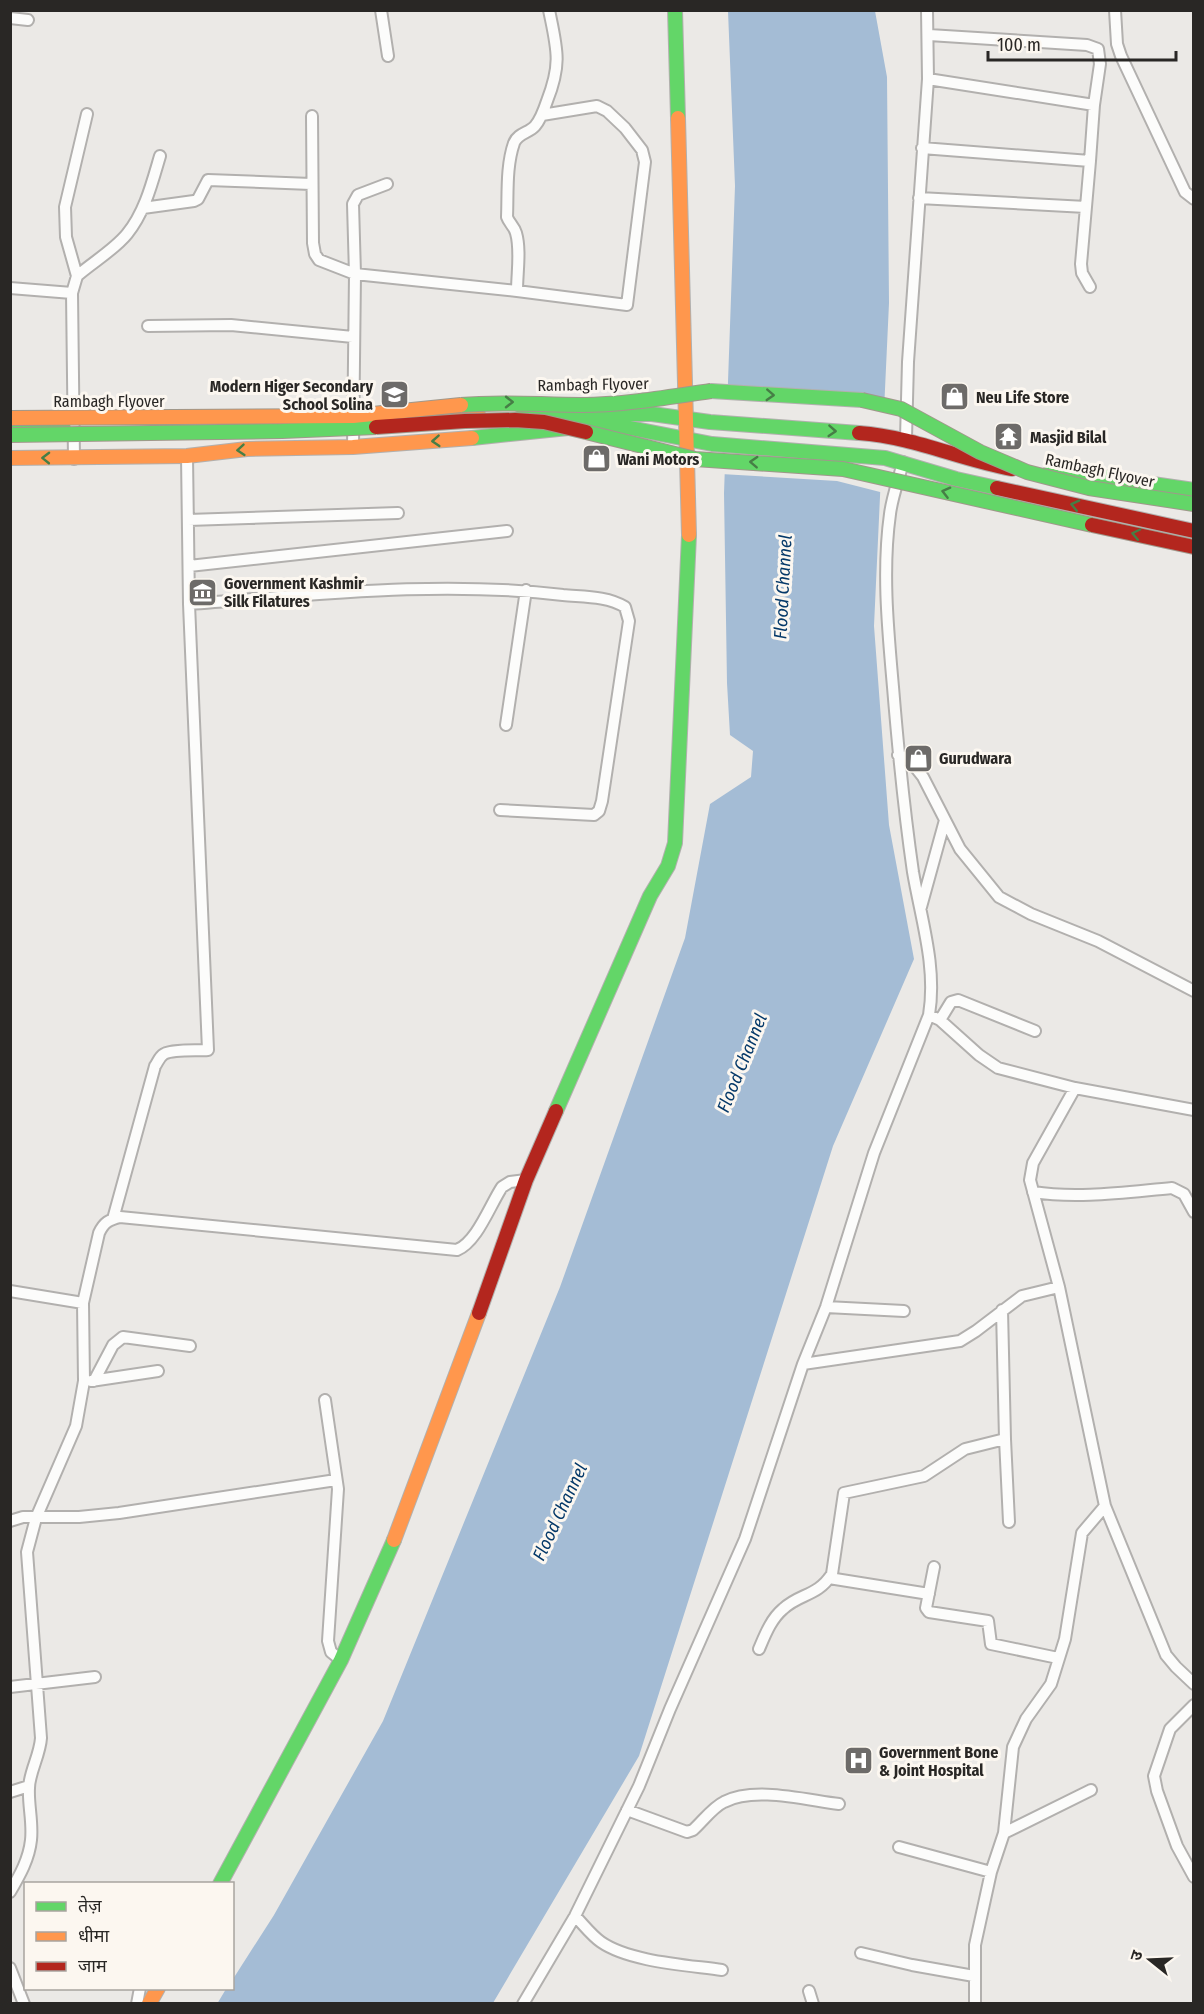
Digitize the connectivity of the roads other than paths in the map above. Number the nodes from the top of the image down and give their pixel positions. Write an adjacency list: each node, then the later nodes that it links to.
1 (381, 10): 9 (street)
2 (549, 10): 13 (street)
3 (675, 10): 33 (main road)
4 (927, 10): 8 (street)
5 (1115, 10): 21 (street)
6 (10, 18): 7 (street)
7 (28, 20)
8 (928, 35): 10 (street); 11 (street)
9 (388, 56)
10 (928, 79): 11 (street); 15 (street)
11 (1094, 105): 17 (street)
12 (87, 114): 25 (street)
13 (542, 115): 28 (street); 28 (street)
14 (312, 116): 18 (street)
15 (922, 148): 17 (street); 20 (street)
16 (160, 156): 23 (street)
17 (1090, 161): 22 (street)
18 (311, 184): 23 (street); 24 (street)
19 (387, 184): 24 (street)
20 (919, 198): 22 (street); 38 (street)
21 (1194, 199)
22 (1086, 207): 26 (street)
23 (143, 208): 25 (street)
24 (355, 274): 28 (street); 31 (street)
25 (77, 276): 29 (street)
26 (1090, 287)
27 (10, 288): 29 (street)
28 (517, 291)
29 (72, 293): 36 (street)
30 (148, 326): 31 (street)
31 (353, 337): 34 (street)
32 (10, 418): 46 (main road, Rambagh Flyover, one-way to 46, bridge)
33 (687, 418): 34 (main road); 38 (main road, one-way to 38); 39 (main road)
34 (353, 422): 36 (main road); 40 (street)
35 (10, 426): 36 (main road)
36 (74, 428): 43 (street)
37 (10, 435): 51 (main road, Rambagh Flyover, one-way to 37, bridge)
38 (906, 438): 45 (main road)
39 (689, 441): 40 (main road, one-way to 40); 44 (main road); 66 (main road)
40 (353, 447): 41 (main road, one-way to 41)
41 (187, 456): 43 (main road); 48 (street)
42 (10, 458): 43 (main road, one-way to 42)
43 (74, 459)
44 (903, 462): 50 (main road, one-way to 44); 56 (street)
45 (1194, 490)
46 (1194, 504)
47 (398, 513): 48 (street)
48 (188, 520): 52 (street)
49 (507, 531): 52 (street)
50 (1194, 531)
51 (1194, 546)
52 (189, 566): 54 (street)
53 (526, 590): 54 (street); 55 (street); 57 (street)
54 (189, 604): 70 (street)
55 (506, 725)
56 (898, 755): 58 (street); 59 (street)
57 (500, 810)
58 (945, 820): 59 (street); 60 (street)
59 (920, 911): 61 (street)
60 (1194, 991)
61 (929, 1015): 62 (street); 74 (street)
62 (940, 1020): 63 (street); 64 (street)
63 (1035, 1030)
64 (1075, 1088): 65 (street); 67 (street)
65 (1194, 1110)
66 (526, 1180): 70 (street); 93 (main road)
67 (1033, 1192): 68 (street); 71 (street)
68 (1189, 1194): 69 (street)
69 (1194, 1212)
70 (113, 1219): 73 (street)
71 (1059, 1287): 75 (street); 84 (street)
72 (10, 1291): 73 (street)
73 (83, 1303): 80 (street)
74 (826, 1307): 76 (street); 78 (street)
75 (1002, 1310): 78 (street); 82 (street)
76 (904, 1311)
77 (190, 1346): 80 (street)
78 (803, 1364): 103 (street)
79 (158, 1371): 80 (street)
80 (89, 1381): 85 (street)
81 (325, 1400): 83 (street)
82 (1005, 1439): 87 (street); 89 (street)
83 (336, 1480): 85 (street); 93 (street)
84 (1105, 1506): 92 (street); 96 (street)
85 (36, 1518): 86 (street); 95 (street)
86 (10, 1521)
87 (1009, 1522)
88 (934, 1567): 90 (street)
89 (829, 1578): 90 (street); 91 (street)
90 (928, 1594): 92 (street)
91 (759, 1649)
92 (1058, 1658): 104 (street)
93 (341, 1660): 108 (main road)
94 (95, 1677): 95 (street)
95 (37, 1684): 97 (street); 99 (street)
96 (1194, 1684)
97 (10, 1686)
98 (1194, 1705): 107 (street)
99 (29, 1786): 101 (street); 109 (street)
100 (1091, 1790): 104 (street)
101 (10, 1792)
102 (839, 1804): 103 (street)
103 (627, 1810): 110 (street)
104 (1004, 1833): 106 (street)
105 (899, 1847): 106 (street)
106 (991, 1872): 114 (street)
107 (1194, 1877)
108 (221, 1882)
109 (10, 1892)
110 (575, 1916): 113 (street); 117 (street)
111 (861, 1953): 114 (street)
112 (10, 1968): 118 (street)
113 (722, 1970)
114 (974, 1976): 121 (street)
115 (157, 1990): 119 (main road)
116 (809, 1991): 120 (street)
117 (525, 2002)
118 (24, 2004)
119 (149, 2004)
120 (813, 2004)
121 (975, 2004)

